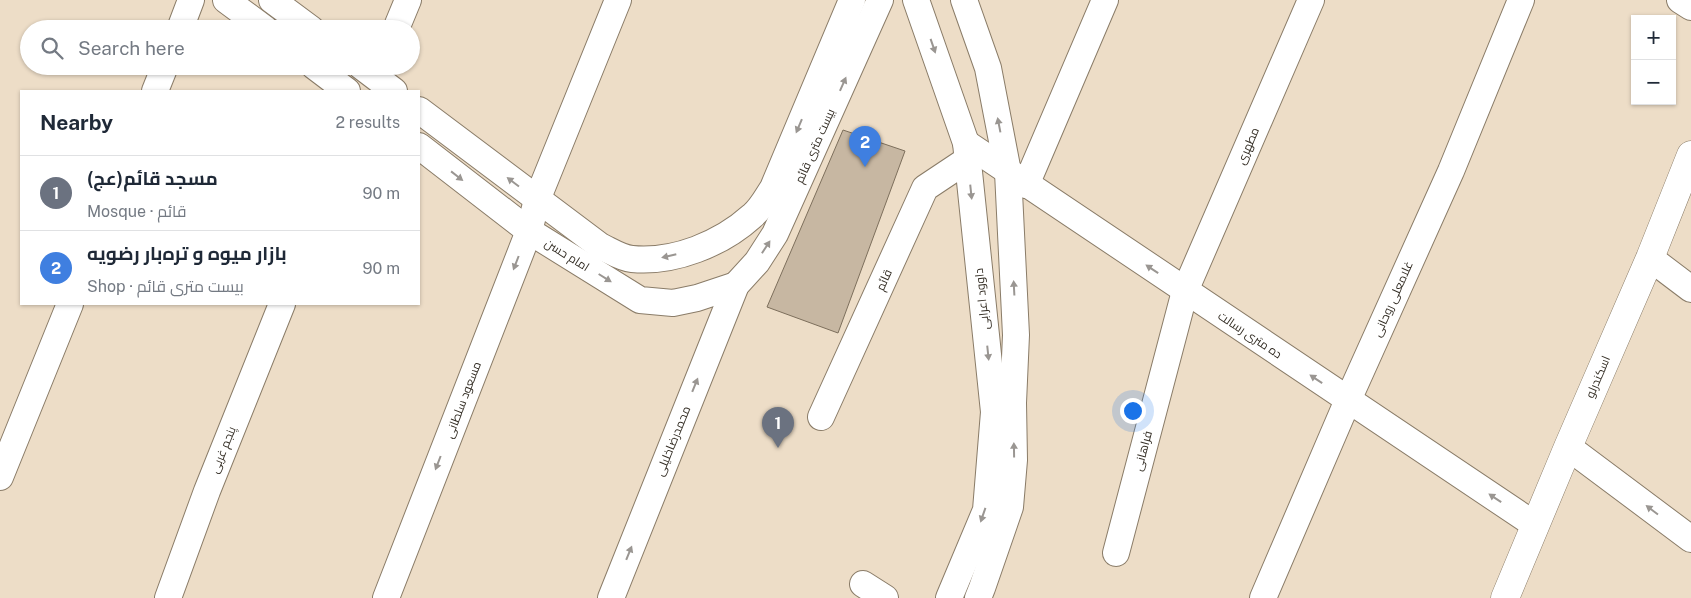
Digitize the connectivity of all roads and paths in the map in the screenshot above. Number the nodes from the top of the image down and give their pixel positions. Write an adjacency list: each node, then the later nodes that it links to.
1 (191, 0): 15 (street)
2 (226, 0): 16 (street)
3 (272, 0): 17 (street)
4 (408, 0): 18 (street)
5 (618, 0): 28 (street, مسعود سلطانی)
6 (852, 0): 30 (street, بیست متری قائم, one-way to 30)
7 (880, 0): 32 (street, بیست متری قائم, one-way to 7)
8 (916, 0): 25 (street, داوود اعرابی, one-way to 25)
9 (964, 0): 27 (street, one-way to 9)
10 (1105, 0): 27 (street)
11 (1311, 0): 34 (street, مطهری)
12 (1521, 0): 37 (street, غلامعلی روحانی)
13 (1680, 0): 14 (street)
14 (1691, 7)
15 (183, 20)
16 (252, 20)
17 (299, 20)
18 (400, 20)
19 (161, 75): 21 (street)
20 (326, 75): 22 (street)
21 (155, 90)
22 (346, 90)
23 (420, 111): 28 (street, امام حسن, one-way to 23)
24 (420, 147): 29 (street, امام حسن, one-way to 29)
25 (966, 152): 27 (street, ده متری رسالت); 38 (street, قائم); 49 (street, داوود اعرابی, one-way to 49)
26 (1691, 155): 31 (main road, اسکندرلو)
27 (1017, 179): 34 (street, ده متری رسالت, one-way to 27); 50 (street, one-way to 27)
28 (538, 200): 29 (street, مسعود سلطانی); 30 (street, امام حسن, one-way to 28)
29 (529, 231): 32 (street, امام حسن, one-way to 32); 46 (street, مسعود سلطانی, one-way to 46)
30 (715, 242)
31 (1650, 258): 33 (street); 39 (main road, اسکندرلو)
32 (736, 285): 47 (street, محمدرضاخلیلی, one-way to 32)
33 (1691, 289)
34 (1185, 292): 37 (street, ده متری رسالت, one-way to 34); 43 (street, فراهانی)
35 (70, 305): 40 (street)
36 (282, 305): 45 (street, پنجم غربی)
37 (1348, 400): 41 (street, ده متری رسالت, one-way to 37); 51 (street, غلامعلی روحانی)
38 (821, 417)
39 (1568, 447): 41 (main road, اسکندرلو); 42 (street, one-way to 39)
40 (0, 477)
41 (1535, 525): 52 (main road, اسکندرلو)
42 (1691, 539)
43 (1116, 553)
44 (863, 584): 48 (street)
45 (168, 598)
46 (386, 598)
47 (611, 598)
48 (885, 598)
49 (949, 598)
50 (978, 598)
51 (1263, 598)
52 (1505, 598)

